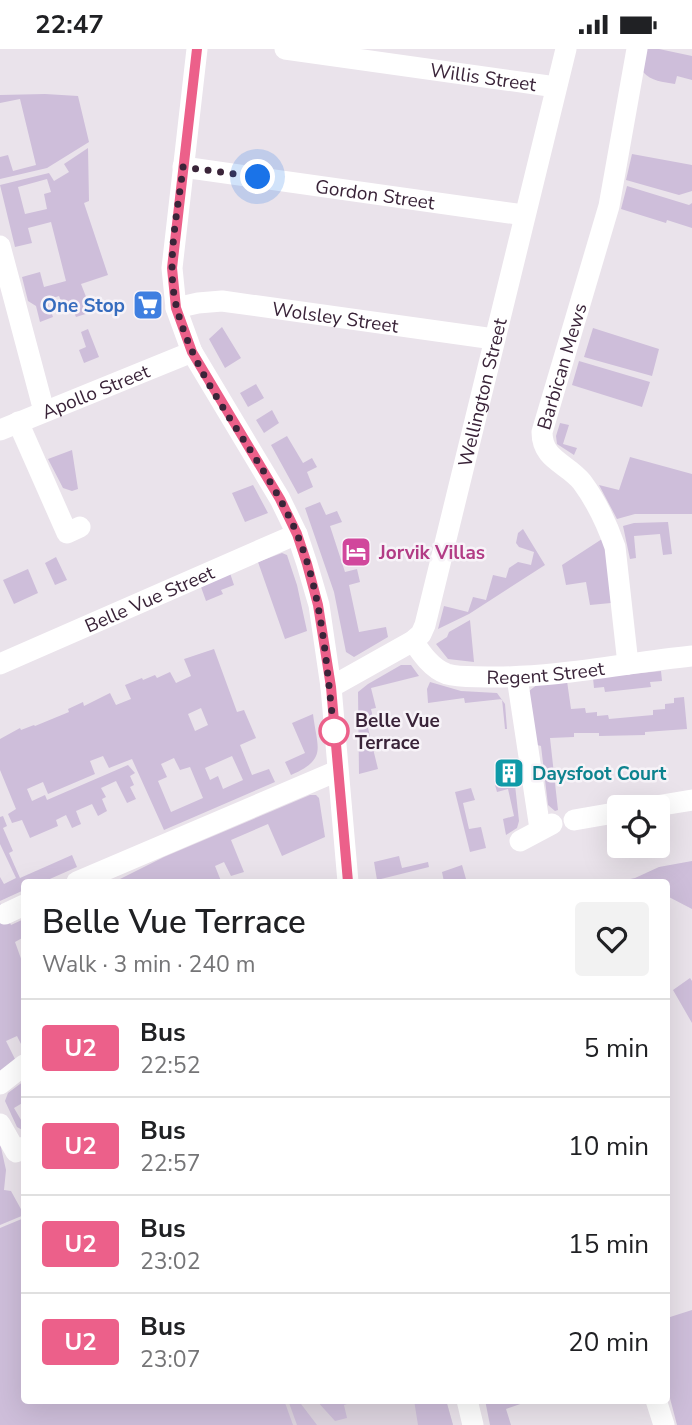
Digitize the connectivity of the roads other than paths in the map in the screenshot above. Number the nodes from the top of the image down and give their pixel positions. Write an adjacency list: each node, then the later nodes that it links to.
1 (197, 49): 6 (street)
2 (285, 49): 5 (street, Willis Street)
3 (566, 49): 5 (street, Wellington Street)
4 (638, 49): 19 (street, Barbican Mews)
5 (556, 87): 7 (street, Wellington Street)
6 (183, 167): 7 (street, Gordon Street); 9 (street)
7 (524, 215): 10 (street, Wellington Street)
8 (0, 246): 12 (street)
9 (176, 308): 10 (street, Wolsley Street); 11 (street)
10 (494, 339): 16 (street, Wellington Street)
11 (192, 352): 12 (street, Apollo Street); 15 (street)
12 (44, 411): 13 (street, Apollo Street)
13 (9, 426): 14 (street)
14 (80, 527)
15 (297, 534): 18 (street, Belle Vue Street); 21 (street)
16 (413, 641): 20 (street, Regent Street); 21 (street)
17 (692, 656): 19 (street, Regent Street)
18 (0, 664)
19 (628, 664): 20 (street, Regent Street)
20 (517, 677): 26 (street)
21 (331, 687): 22 (street)
22 (337, 771): 28 (street); 29 (street)
23 (692, 800): 24 (street)
24 (670, 804)
25 (607, 814): 26 (street)
26 (556, 824): 27 (street)
27 (520, 841)
28 (84, 879)
29 (348, 879)
30 (21, 1067): 31 (street)
31 (0, 1084)
32 (0, 1124): 33 (street)
33 (21, 1149)
34 (468, 1404): 36 (street)
35 (657, 1404): 37 (street)
36 (472, 1425)
37 (664, 1425)

